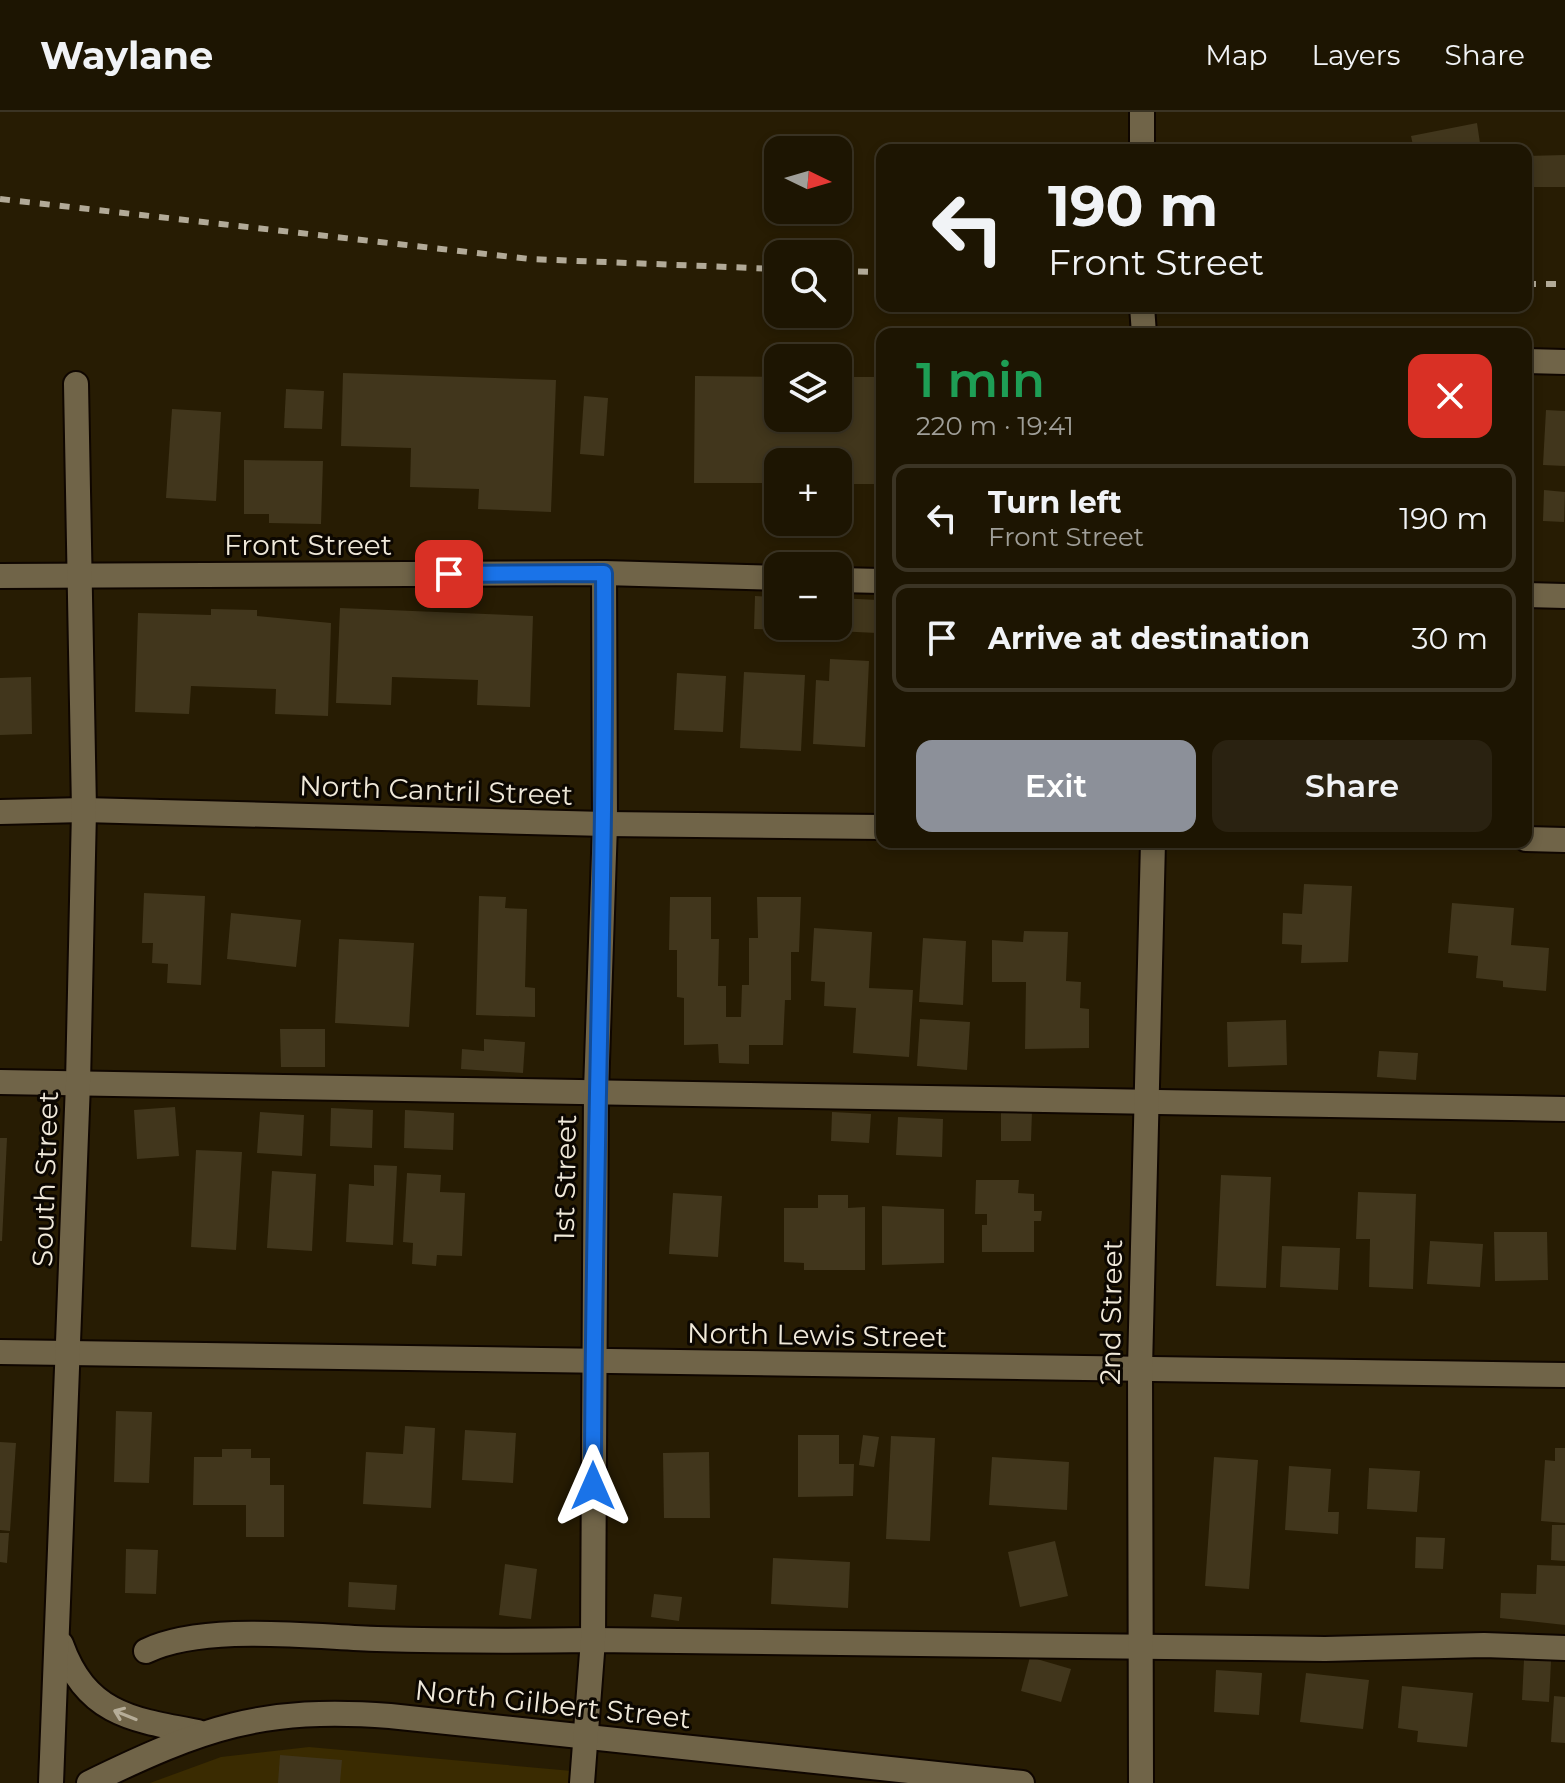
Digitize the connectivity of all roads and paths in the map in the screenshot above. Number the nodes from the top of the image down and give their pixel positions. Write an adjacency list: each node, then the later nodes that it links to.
1 (1142, 112): 2 (street)
2 (1142, 144)
3 (1532, 361): 4 (street)
4 (1565, 362)
5 (76, 384): 8 (street, South Street)
6 (604, 573): 8 (street, Front Street); 9 (street, Front Street); 16 (street, 1st Street)
7 (0, 576): 8 (street, Front Street)
8 (77, 577): 14 (street, South Street)
9 (764, 578)
10 (852, 580): 11 (street)
11 (876, 581)
12 (1532, 595): 13 (street)
13 (1565, 596)
14 (84, 810): 15 (street, North Cantril Street); 16 (street, North Cantril Street); 22 (street, South Street)
15 (0, 812)
16 (605, 824): 17 (street, North Cantril Street); 23 (street, 1st Street)
17 (876, 827)
18 (1532, 839): 19 (street)
19 (1565, 840)
20 (1153, 848): 24 (street, 2nd Street)
21 (0, 1082): 22 (street)
22 (78, 1083): 23 (street); 27 (street, South Street)
23 (596, 1091): 24 (street); 28 (street, 1st Street)
24 (1145, 1101): 25 (street); 29 (street, 2nd Street)
25 (1565, 1109)
26 (0, 1352): 27 (street, North Lewis Street)
27 (68, 1352): 28 (street, North Lewis Street); 31 (street, South Street)
28 (593, 1362): 29 (street, North Lewis Street); 32 (street, 1st Street)
29 (1140, 1368): 30 (street, North Lewis Street); 33 (street, 2nd Street)
30 (1565, 1375)
31 (58, 1637): 36 (street, one-way to 31); 38 (street, South Street)
32 (593, 1640): 33 (street); 35 (street); 37 (street, 1st Street)
33 (1139, 1647): 34 (street); 42 (street, 2nd Street)
34 (1565, 1648)
35 (146, 1651)
36 (200, 1733): 37 (street, North Gilbert Street); 39 (street, North Gilbert Street)
37 (587, 1738): 40 (street, 1st Street); 41 (street, North Gilbert Street)
38 (51, 1783)
39 (89, 1783)
40 (582, 1783)
41 (1022, 1783)
42 (1141, 1783)

